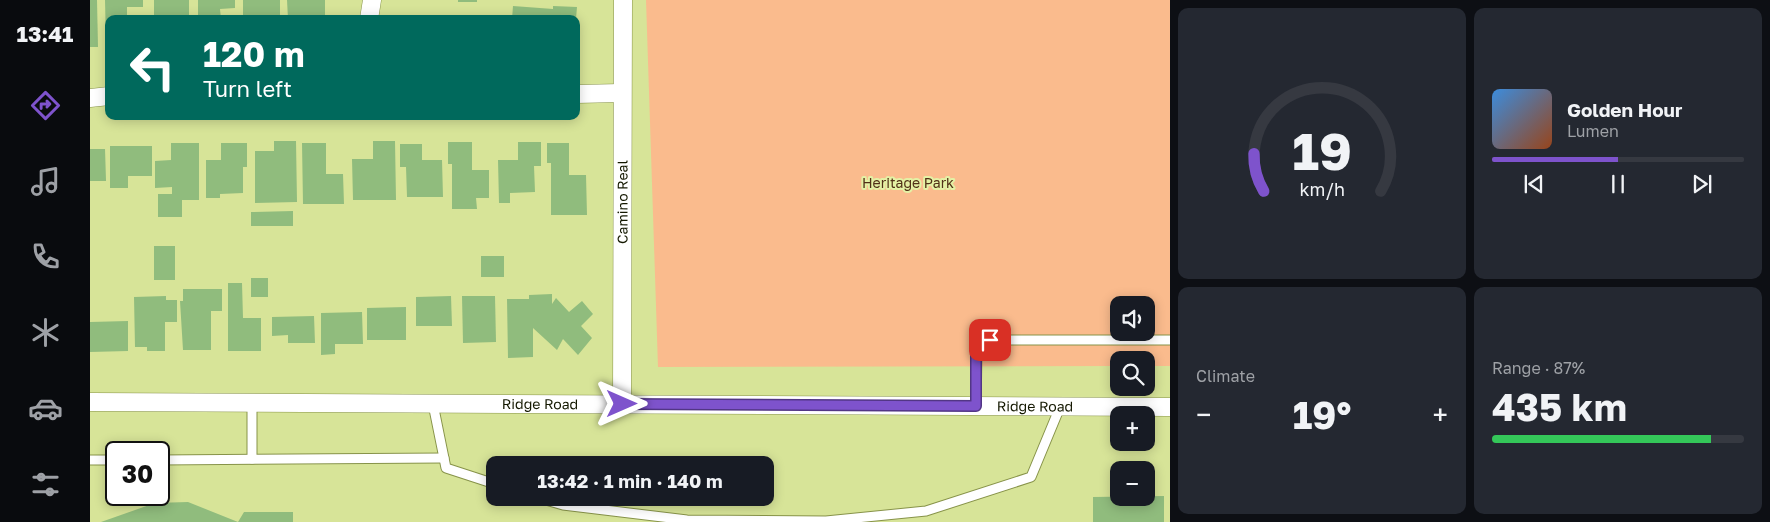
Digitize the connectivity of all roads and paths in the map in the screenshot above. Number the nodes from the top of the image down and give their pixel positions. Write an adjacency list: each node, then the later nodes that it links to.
1 (372, 0): 3 (street)
2 (623, 0): 5 (street, Camino Real)
3 (370, 15)
4 (580, 94): 5 (street)
5 (621, 94): 12 (street, Camino Real)
6 (105, 96): 7 (street)
7 (90, 98)
8 (1170, 340): 13 (lane)
9 (90, 402): 10 (street, Ridge Road)
10 (252, 403): 11 (street, Ridge Road); 17 (lane)
11 (433, 404): 12 (street, Ridge Road); 16 (lane)
12 (622, 404): 13 (street, Ridge Road)
13 (976, 406): 15 (street, Ridge Road)
14 (1170, 406): 15 (street, Ridge Road)
15 (1060, 407): 22 (lane)
16 (444, 458): 17 (lane); 21 (lane)
17 (252, 459): 20 (lane)
18 (90, 460): 19 (lane)
19 (105, 460)
20 (170, 460)
21 (486, 481)
22 (571, 506)

